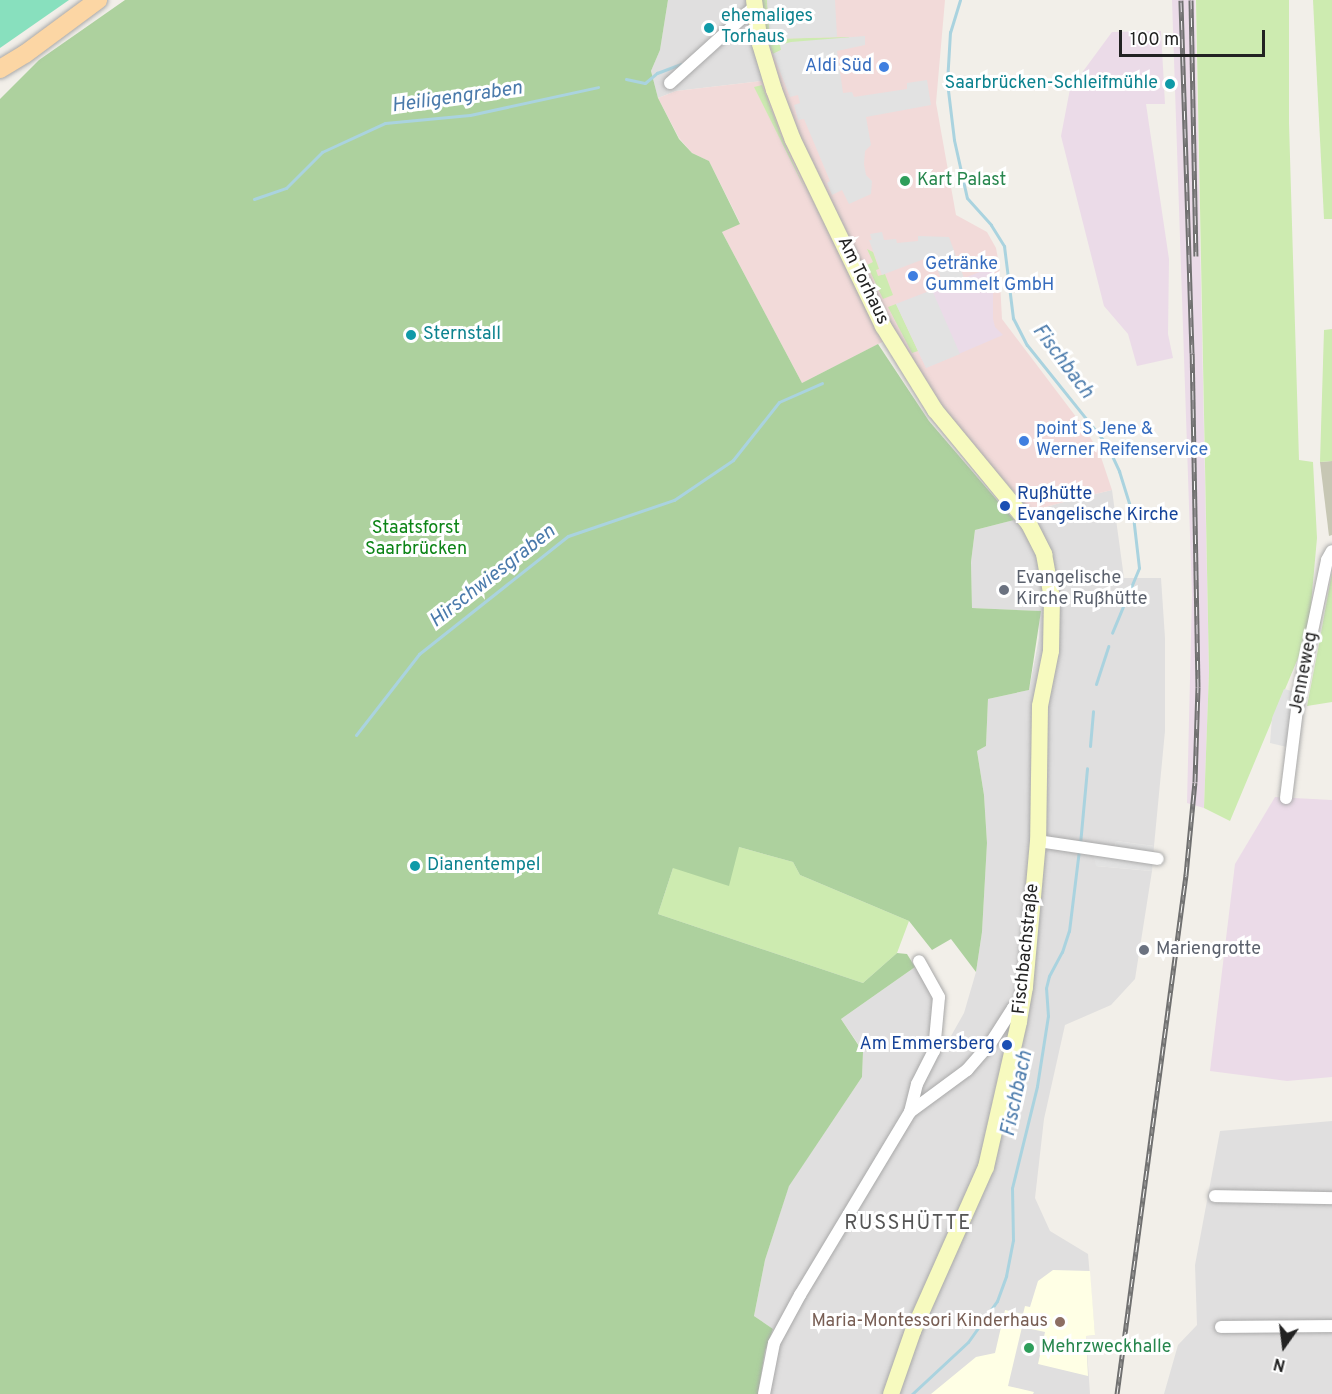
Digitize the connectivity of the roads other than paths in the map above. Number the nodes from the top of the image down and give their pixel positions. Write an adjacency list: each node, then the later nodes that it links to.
1 (98, 0): 3 (main road)
2 (754, 4): 5 (street, Am Torhaus); 7 (main road, Am Torhaus)
3 (25, 54): 4 (main road); 6 (main road)
4 (0, 69)
5 (670, 83)
6 (0, 84)
7 (1029, 524): 10 (main road, Fischbachstraße)
8 (1332, 551): 9 (street, Jenneweg)
9 (1286, 798)
10 (1038, 841): 11 (street); 13 (main road, Fischbachstraße)
11 (1158, 859)
12 (919, 961): 14 (street)
13 (1023, 1004): 14 (street); 20 (main road, Fischbachstraße)
14 (910, 1112): 19 (street)
15 (1215, 1196): 16 (street)
16 (1332, 1198)
17 (1332, 1326): 18 (street)
18 (1221, 1328)
19 (764, 1394)
20 (891, 1394)

